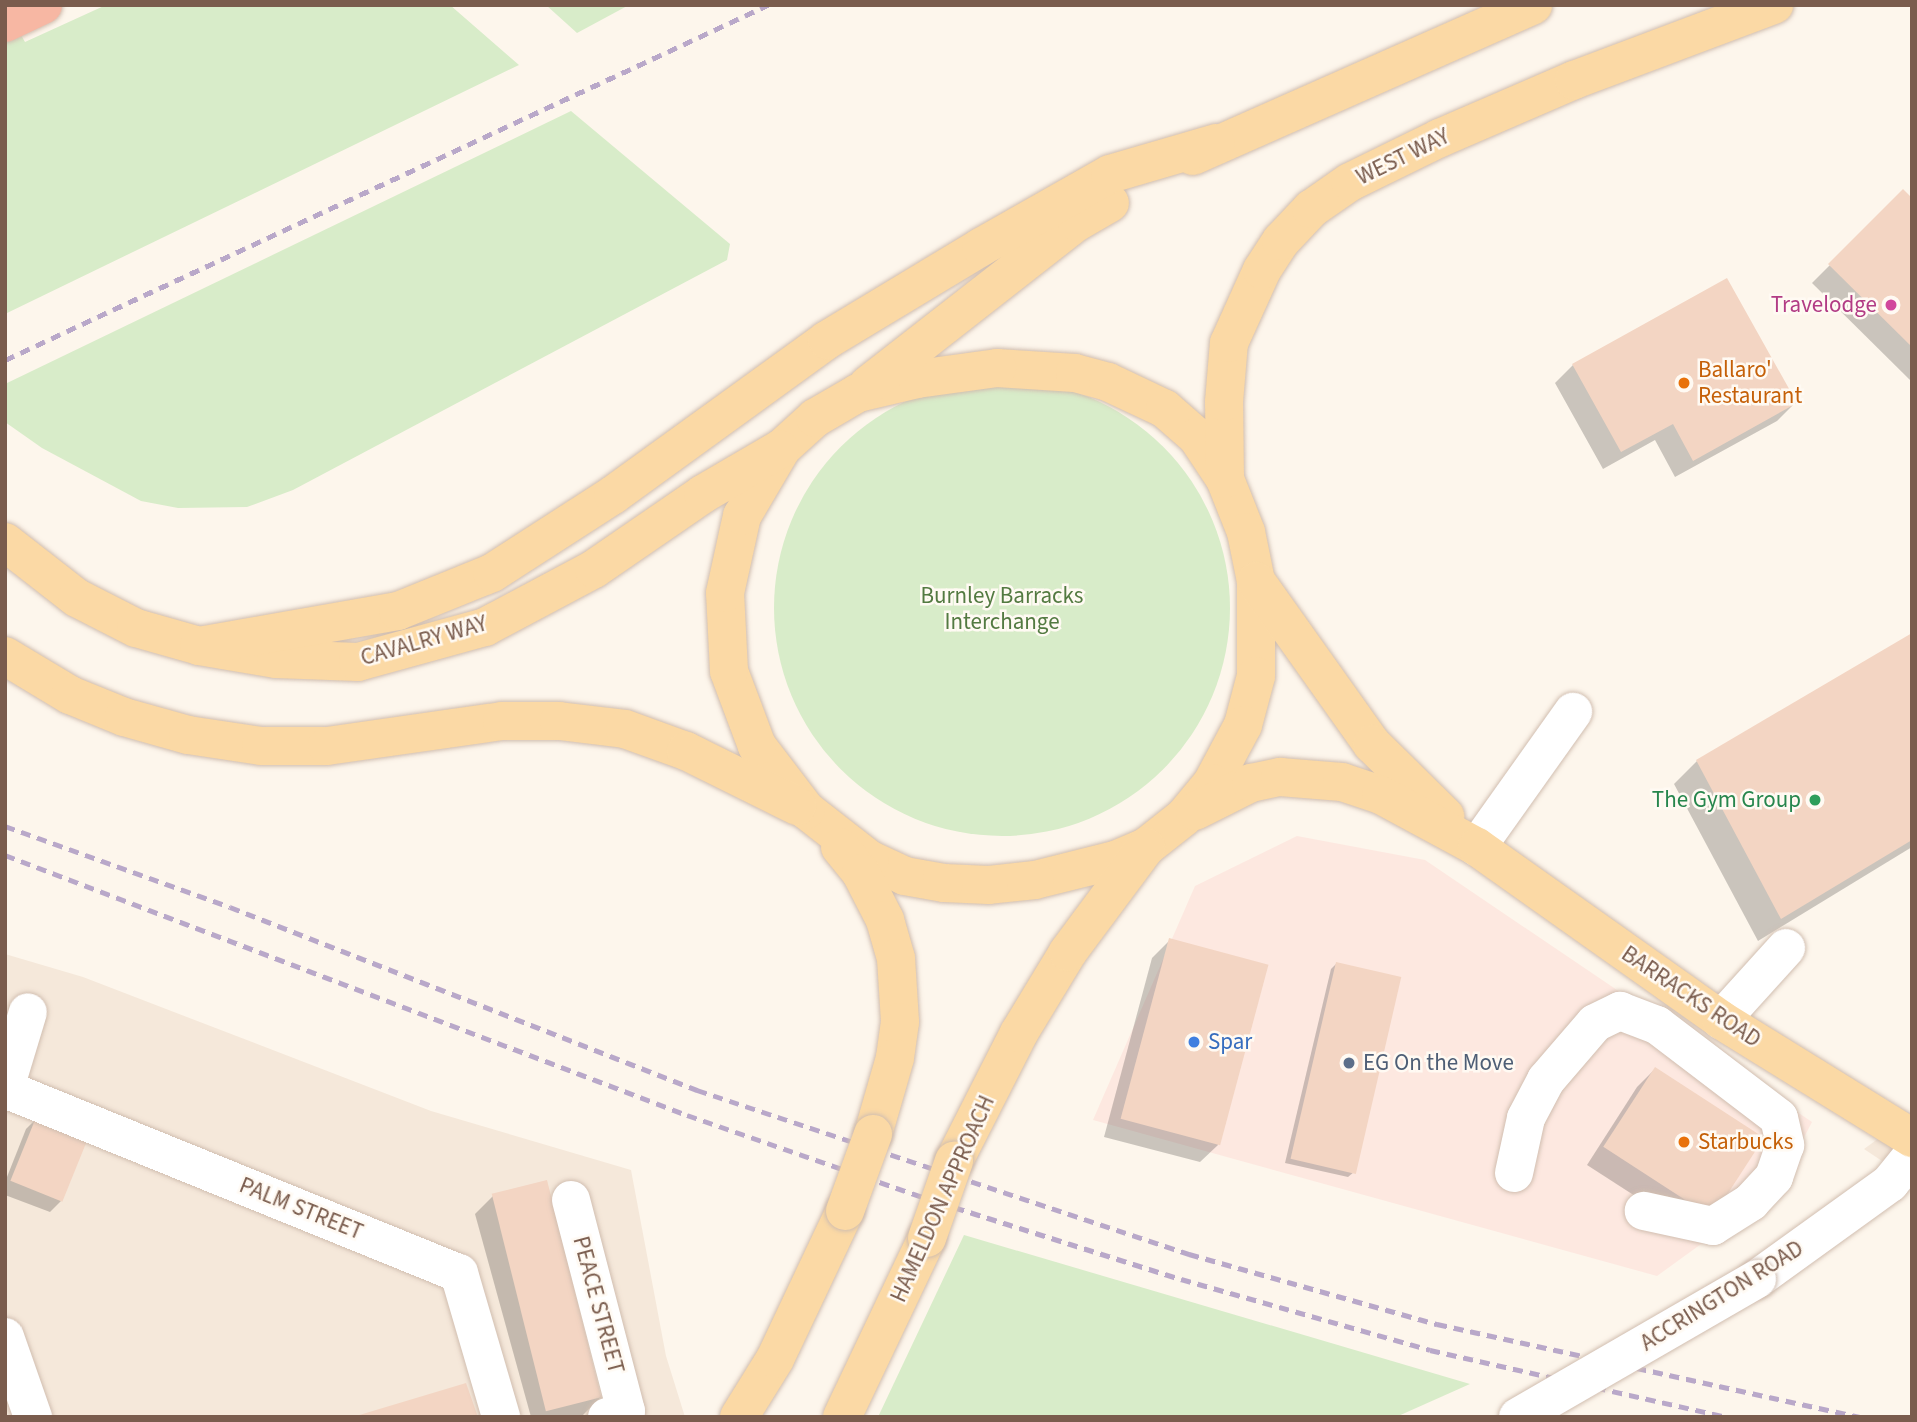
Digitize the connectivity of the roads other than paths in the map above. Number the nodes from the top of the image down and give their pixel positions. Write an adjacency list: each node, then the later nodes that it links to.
1 (43, 5): 4 (highway)
2 (1533, 5): 5 (main road)
3 (1774, 5): 8 (main road, WEST WAY)
4 (5, 23)
5 (1216, 143): 6 (main road); 11 (main road)
6 (858, 393): 7 (main road); 8 (main road)
7 (782, 448): 11 (main road, CAVALRY WAY); 14 (main road)
8 (1226, 479): 10 (main road)
9 (5, 542): 11 (main road, CAVALRY WAY)
10 (1256, 581): 15 (main road); 17 (main road, BARRACKS ROAD)
11 (199, 646)
12 (5, 656): 14 (main road)
13 (1573, 712): 17 (street)
14 (812, 816): 16 (main road); 31 (main road, bridge)
15 (1184, 817): 16 (main road); 17 (main road, BARRACKS ROAD)
16 (1146, 847): 32 (main road, HAMELDON APPROACH, bridge)
17 (1477, 847): 20 (main road, BARRACKS ROAD)
18 (1786, 948): 20 (street)
19 (28, 1012): 21 (street)
20 (1721, 1020): 22 (main road, BARRACKS ROAD)
21 (5, 1089): 30 (street, PALM STREET)
22 (1912, 1138)
23 (1912, 1156): 33 (street, ACCRINGTON ROAD, bridge)
24 (1514, 1173): 26 (street)
25 (570, 1200): 28 (street, PEACE STREET)
26 (1644, 1210)
27 (5, 1337): 29 (street)
28 (616, 1414)
29 (33, 1417)
30 (501, 1417)
31 (739, 1417)
32 (842, 1417)
33 (1518, 1417)

